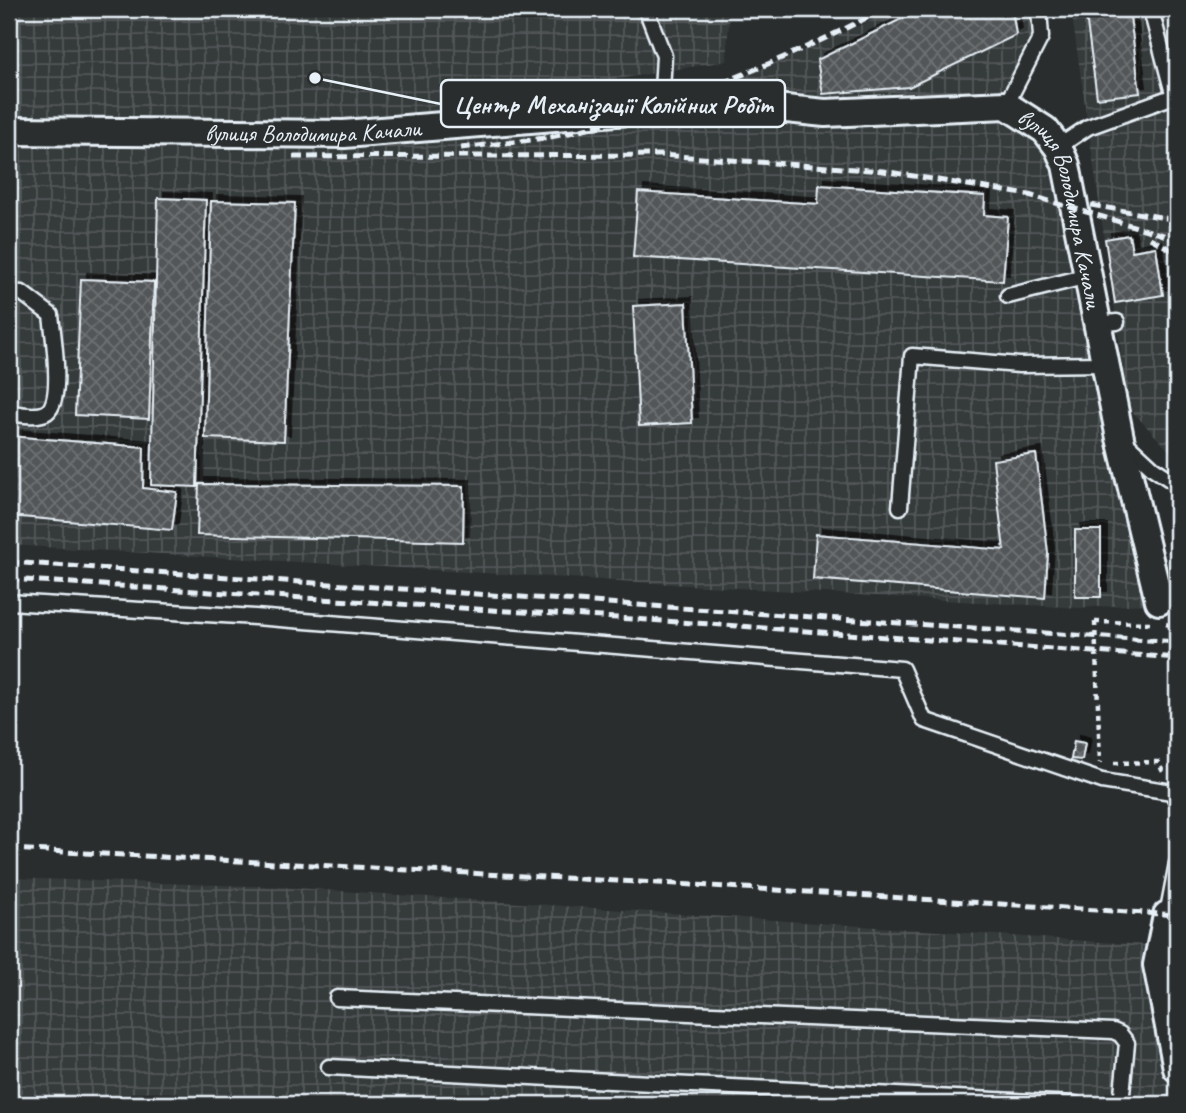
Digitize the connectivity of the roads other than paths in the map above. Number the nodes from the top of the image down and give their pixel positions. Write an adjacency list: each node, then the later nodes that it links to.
1 (646, 9): 6 (lane)
2 (1039, 9): 5 (lane)
3 (1151, 10): 4 (lane)
4 (1175, 96): 8 (lane)
5 (1006, 105): 6 (street, вулиця Володимира Качали); 8 (street, вулиця Володимира Качали)
6 (615, 112): 7 (street, вулиця Володимира Качали)
7 (9, 131)
8 (1058, 147): 9 (street, вулиця Володимира Качали)
9 (1088, 276): 11 (lane); 12 (street, вулиця Володимира Качали)
10 (9, 292): 13 (lane)
11 (1008, 296)
12 (1105, 364): 14 (street, вулиця Володимира Качали); 16 (lane)
13 (9, 413)
14 (1120, 438): 15 (lane); 17 (street, вулиця Володимира Качали)
15 (1177, 484)
16 (900, 506)
17 (1168, 601)
18 (9, 602): 19 (lane)
19 (1177, 802)
20 (1177, 863): 21 (lane)
21 (1167, 915): 24 (street)
22 (338, 998): 26 (lane)
23 (328, 1067): 25 (lane)
24 (1177, 1068)
25 (1075, 1104)
26 (1121, 1104)

